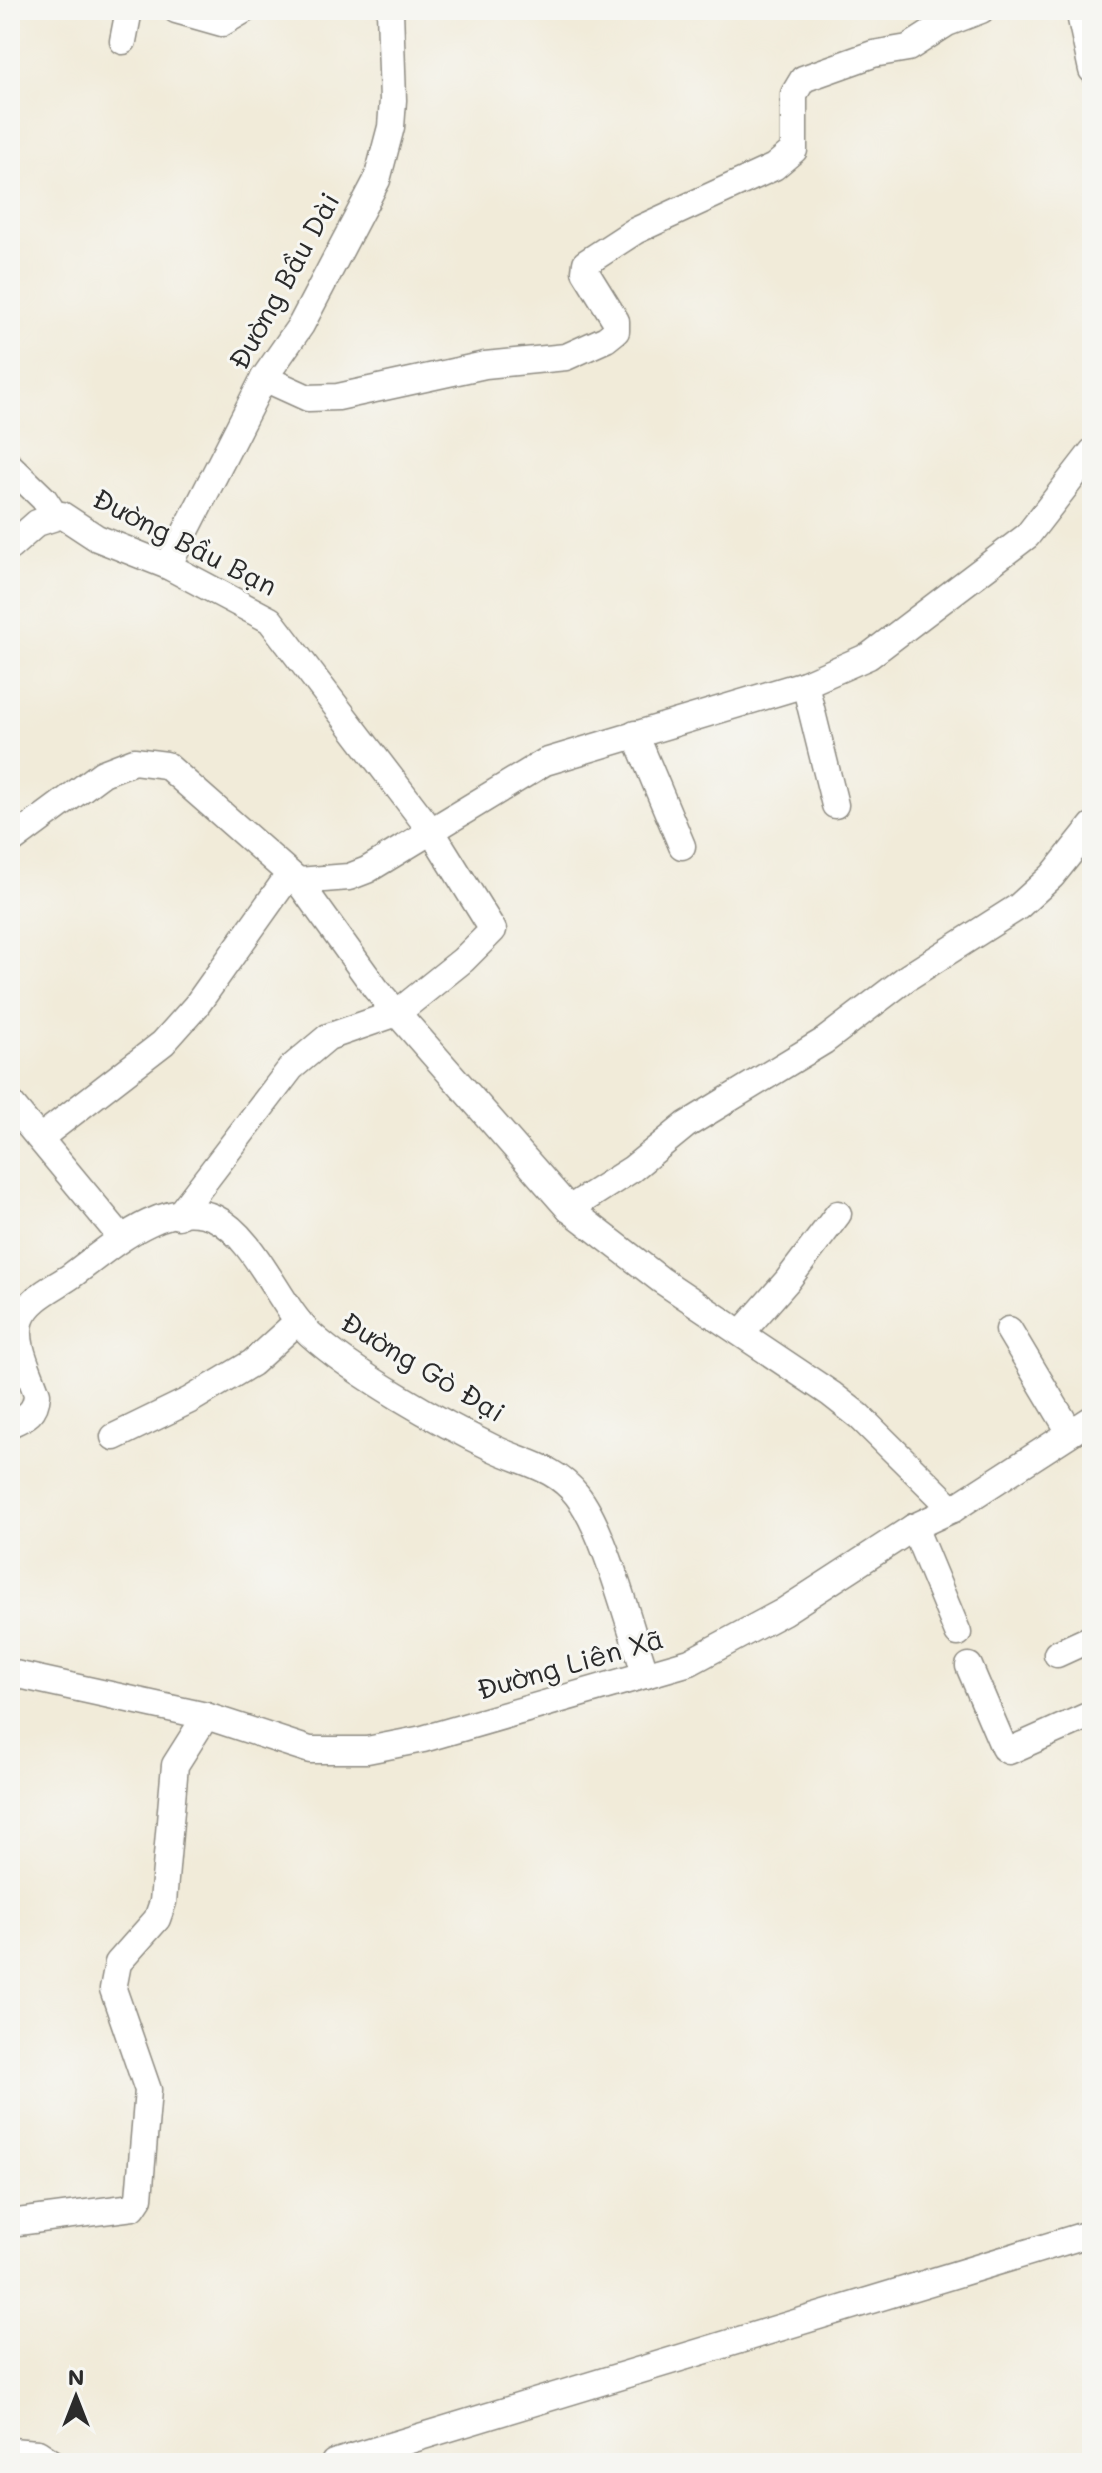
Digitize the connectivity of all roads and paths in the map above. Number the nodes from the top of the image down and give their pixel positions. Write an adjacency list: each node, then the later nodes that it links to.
1 (129, 10): 7 (street)
2 (176, 10): 3 (street)
3 (244, 10)
4 (390, 10): 9 (street, Đường Bầu Dài)
5 (981, 10): 9 (street)
6 (1079, 10): 8 (street)
7 (123, 41)
8 (1092, 70)
9 (264, 378): 14 (street, Đường Bầu Dài)
10 (1092, 452): 15 (street)
11 (10, 466): 12 (street)
12 (54, 514): 13 (street, Đường Bầu Bạn); 14 (street, Đường Bầu Bạn)
13 (10, 547)
14 (168, 566): 19 (street, Đường Bầu Bạn)
15 (805, 684): 16 (street); 17 (street)
16 (635, 734): 19 (street); 21 (street)
17 (835, 805)
18 (1092, 826): 26 (street)
19 (432, 832): 22 (street); 23 (street, Đường Bầu Bạn)
20 (10, 842): 22 (street)
21 (682, 846)
22 (294, 878): 23 (street); 25 (street)
23 (397, 1013): 26 (street); 28 (street)
24 (10, 1103): 25 (street)
25 (40, 1138): 29 (street)
26 (569, 1209): 32 (street)
27 (838, 1214): 32 (street)
28 (178, 1216): 29 (street, Đường Gò Đại); 30 (street, Đường Gò Đại)
29 (121, 1237): 33 (street, Đường Gò Đại)
30 (298, 1321): 35 (street); 43 (street, Đường Gò Đại)
31 (1009, 1330): 34 (street)
32 (742, 1332): 36 (street)
33 (10, 1424)
34 (1081, 1426): 36 (street, Đường Liên Xã)
35 (114, 1437)
36 (953, 1509): 37 (street, Đường Liên Xã)
37 (914, 1527): 38 (street); 43 (street, Đường Liên Xã)
38 (958, 1633)
39 (1092, 1638): 40 (street)
40 (1057, 1654)
41 (969, 1666): 44 (street)
42 (10, 1673): 45 (street, Đường Liên Xã)
43 (646, 1675): 45 (street, Đường Liên Xã)
44 (1092, 1714)
45 (206, 1716): 46 (street)
46 (10, 2223)
47 (1092, 2233): 50 (street)
48 (10, 2451): 49 (street)
49 (53, 2463)
50 (334, 2463)

